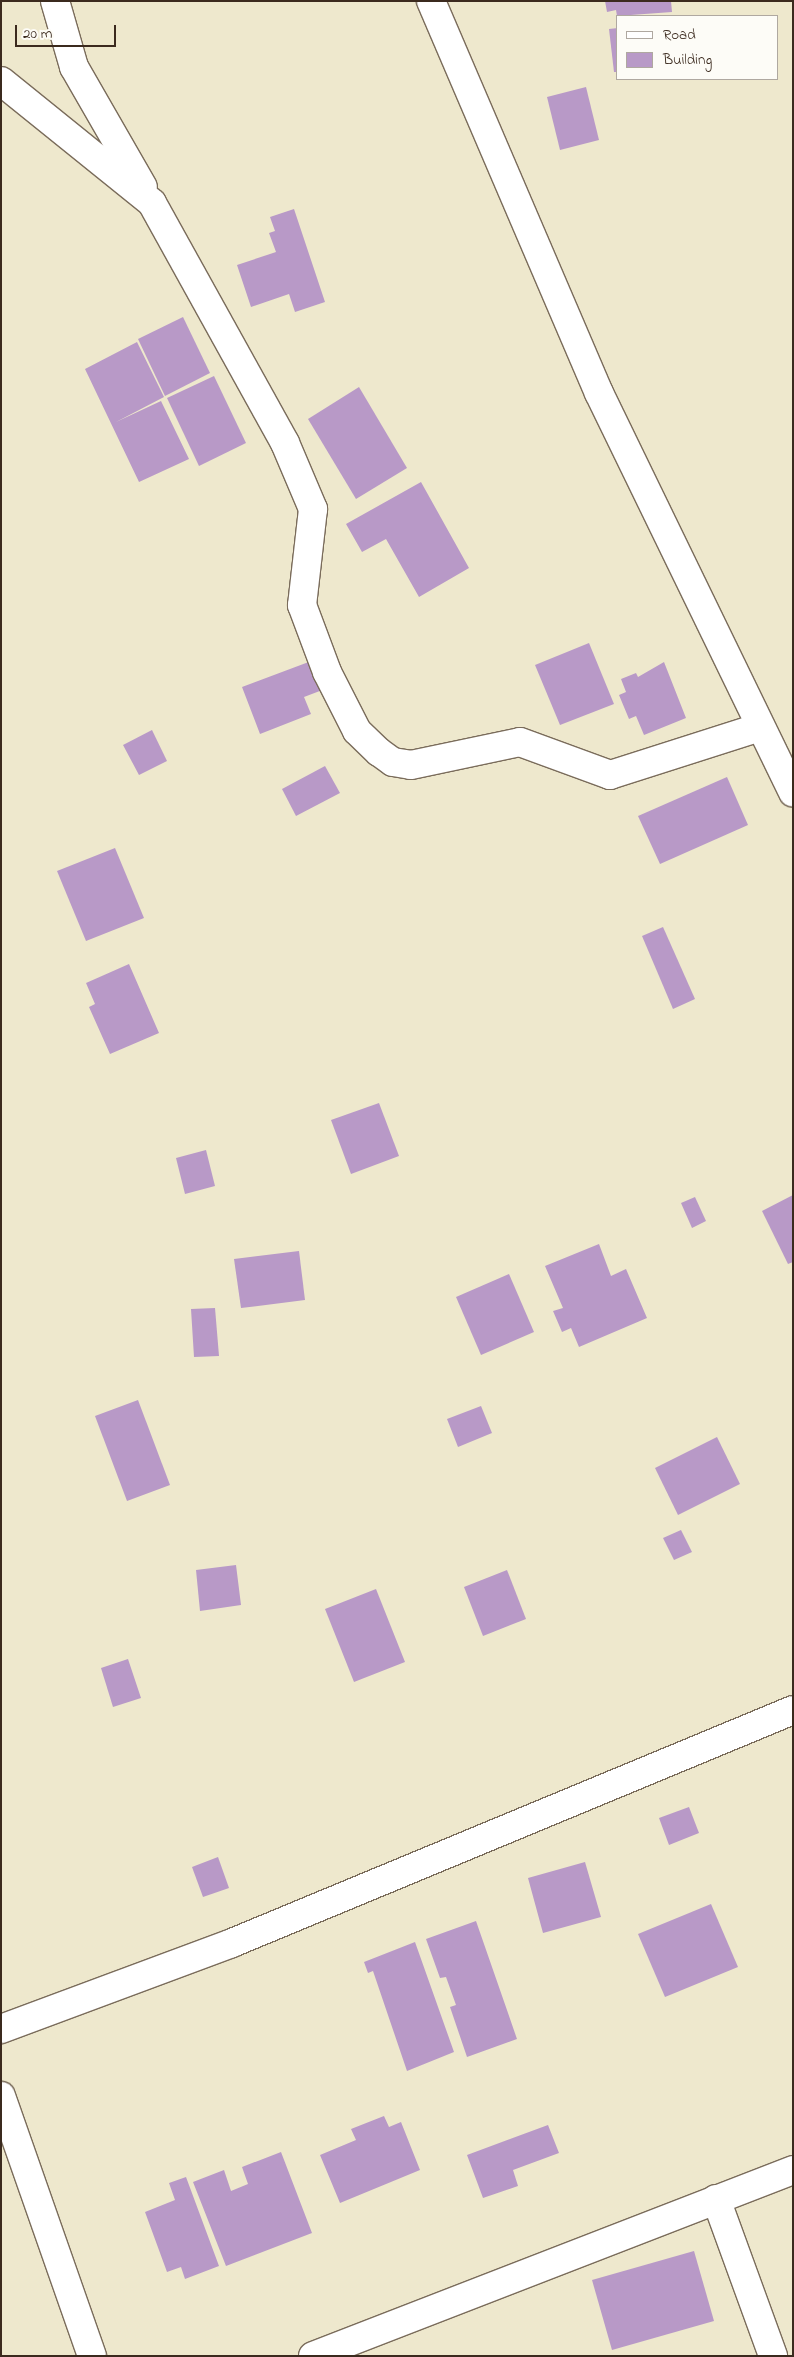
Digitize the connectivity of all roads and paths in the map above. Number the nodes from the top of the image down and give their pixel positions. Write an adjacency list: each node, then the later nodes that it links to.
1 (55, 1): 4 (street)
2 (431, 1): 5 (street)
3 (1, 81): 4 (street)
4 (152, 203): 5 (street)
5 (760, 727): 6 (street)
6 (793, 792)
7 (793, 1710): 8 (street)
8 (1, 2029)
9 (1, 2096): 12 (street)
10 (793, 2170): 11 (street)
11 (716, 2199): 13 (street); 14 (street)
12 (92, 2356)
13 (313, 2356)
14 (773, 2356)

